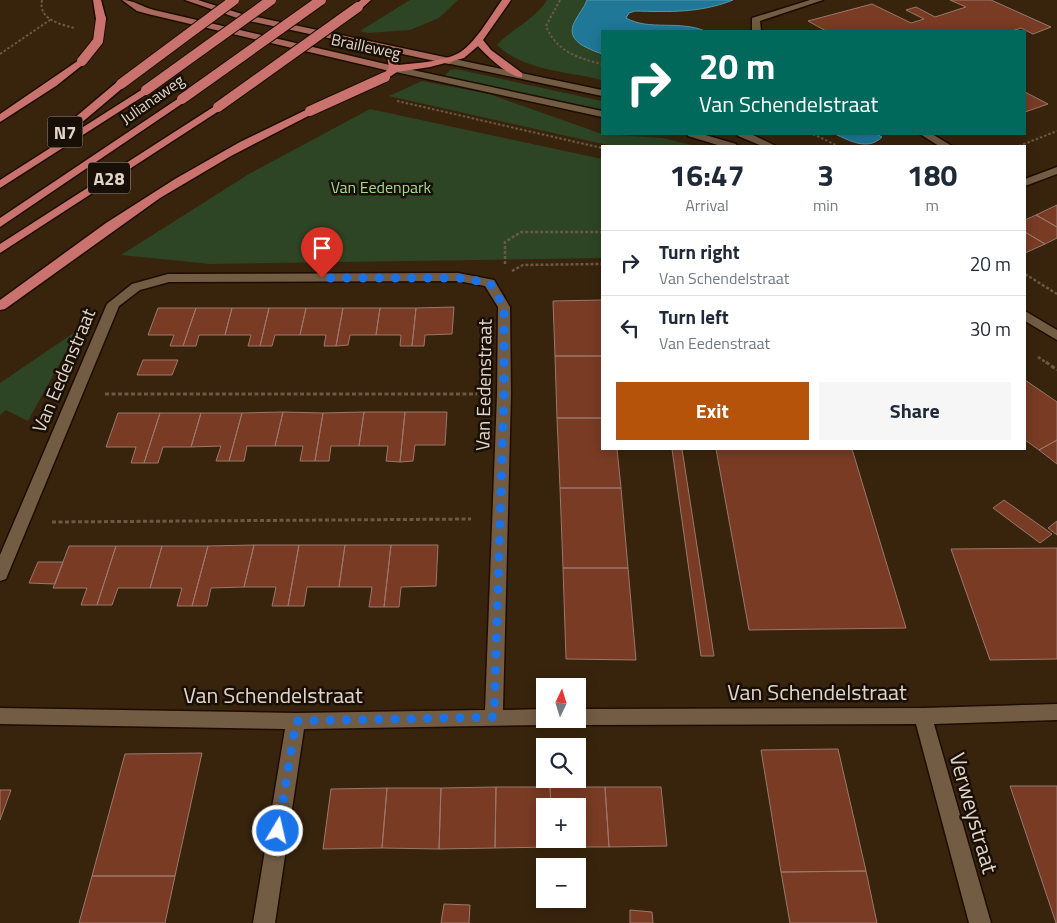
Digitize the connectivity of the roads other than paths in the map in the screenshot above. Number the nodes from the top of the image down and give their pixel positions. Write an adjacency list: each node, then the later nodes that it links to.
1 (97, 0): 18 (highway, bridge)
2 (126, 0): 14 (main road, Brailleweg)
3 (189, 0): 12 (main road, Brailleweg)
4 (234, 0): 26 (highway, N7, bridge)
5 (270, 0): 26 (highway, Julianaweg, bridge)
6 (321, 0): 28 (highway, Julianaweg / A28, bridge)
7 (367, 0): 29 (highway, A28, bridge)
8 (507, 0): 11 (highway)
9 (819, 0): 10 (street)
10 (758, 30)
11 (478, 40): 13 (highway); 15 (highway)
12 (386, 48): 13 (main road, Brailleweg); 14 (highway)
13 (448, 61): 14 (highway); 15 (street, Brailleweg)
14 (394, 69): 17 (street, Brailleweg); 30 (highway, A28, bridge)
15 (518, 75): 16 (street, Brailleweg)
16 (601, 93)
17 (601, 114)
18 (0, 119)
19 (695, 135): 22 (street)
20 (744, 135): 23 (street)
21 (928, 135): 24 (street)
22 (729, 145)
23 (769, 145)
24 (945, 145)
25 (1057, 170): 27 (street)
26 (4, 182)
27 (1026, 183)
28 (0, 223)
29 (0, 249)
30 (0, 306)
31 (1026, 315): 32 (street)
32 (1057, 336)
33 (0, 574): 37 (street, Van Eedenstraat)
34 (1057, 712): 36 (street, Van Schendelstraat)
35 (0, 716): 40 (street, Van Schendelstraat)
36 (922, 716): 39 (street, Van Schendelstraat); 42 (street, Verweystraat)
37 (494, 717): 38 (street, Van Schendelstraat); 40 (street, Van Schendelstraat)
38 (536, 717)
39 (586, 717)
40 (296, 721): 41 (street)
41 (264, 923)
42 (980, 923)

